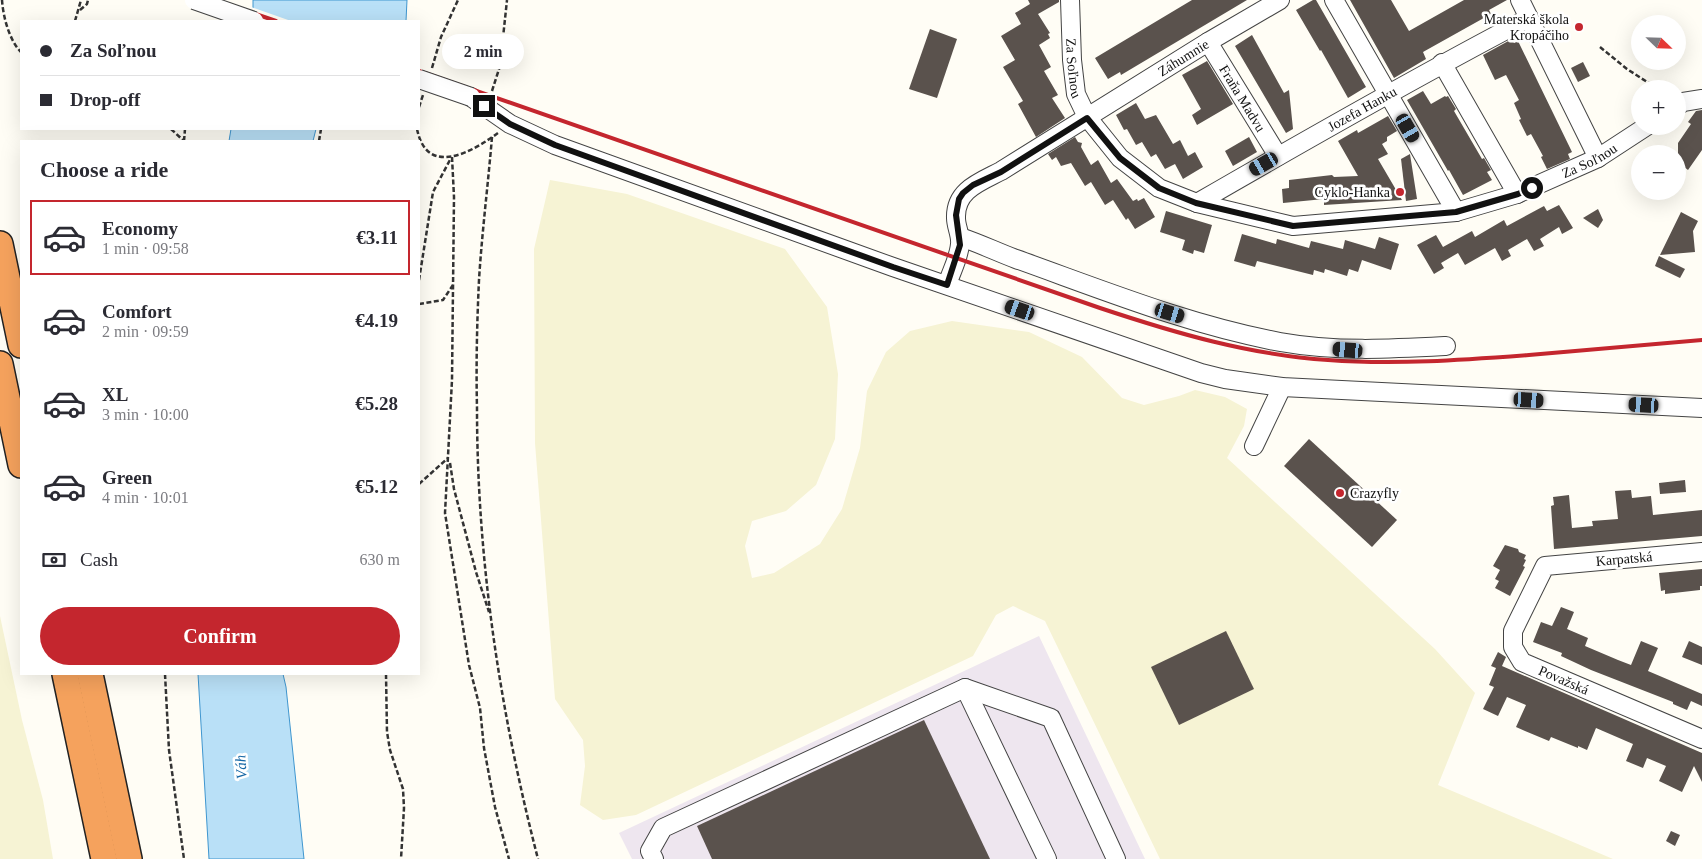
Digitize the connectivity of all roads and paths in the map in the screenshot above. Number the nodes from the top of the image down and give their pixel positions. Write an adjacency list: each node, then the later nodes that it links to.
1 (2, 0): 17 (path)
2 (81, 0): 11 (path)
3 (88, 0): 11 (path)
4 (194, 0): 14 (street, bridge)
5 (458, 0): 20 (path)
6 (507, 0): 21 (path)
7 (1070, 0): 26 (street, Za Soľnou)
8 (1280, 0): 15 (street, Záhumnie)
9 (1334, 0): 22 (street)
10 (1520, 0): 12 (street)
11 (79, 11): 13 (path)
12 (1529, 18): 18 (street, Jozefa Hanku); 33 (street)
13 (75, 20)
14 (251, 20)
15 (1208, 42): 26 (street, Záhumnie); 31 (street, Fraňa Madvu)
16 (1600, 47): 19 (path)
17 (20, 51)
18 (1442, 63): 22 (street, Jozefa Hanku); 34 (street)
19 (1643, 80)
20 (424, 81): 24 (path); 41 (street, bridge)
21 (492, 91)
22 (1388, 95): 31 (street, Jozefa Hanku); 36 (street)
23 (1702, 99): 25 (street)
24 (420, 102)
25 (1686, 102)
26 (1087, 118): 35 (street, Za Soľnou); 37 (street, Záhumnie)
27 (172, 130): 30 (path)
28 (417, 130): 32 (path)
29 (1632, 135): 33 (street, Za Soľnou)
30 (183, 140)
31 (1278, 156): 35 (street, Jozefa Hanku)
32 (452, 157): 39 (path); 40 (path); 54 (path)
33 (1598, 158): 34 (street, Za Soľnou)
34 (1518, 194): 36 (street, Za Soľnou)
35 (1196, 203): 36 (street, Za Soľnou)
36 (1456, 212)
37 (960, 237): 41 (street, Záhumnie); 44 (street)
38 (0, 244): 43 (highway)
39 (420, 274)
40 (454, 284): 42 (path); 49 (path)
41 (947, 285): 46 (street)
42 (420, 304)
43 (20, 340)
44 (1446, 346)
45 (0, 364): 50 (highway)
46 (1282, 388): 47 (street); 48 (street)
47 (1702, 408)
48 (1254, 446)
49 (449, 457): 51 (path); 54 (path); 65 (path)
50 (20, 460)
51 (420, 483)
52 (1702, 552): 53 (street, Karpatská)
53 (1545, 566): 60 (street, Považská)
54 (491, 618): 66 (path)
55 (65, 675): 61 (highway)
56 (90, 675): 62 (highway)
57 (165, 675): 63 (path)
58 (386, 675): 64 (path)
59 (965, 688): 67 (street); 68 (street); 69 (street)
60 (1702, 739)
61 (104, 859)
62 (129, 859)
63 (184, 859)
64 (401, 859)
65 (509, 859)
66 (538, 859)
67 (654, 859)
68 (1046, 859)
69 (1116, 859)

